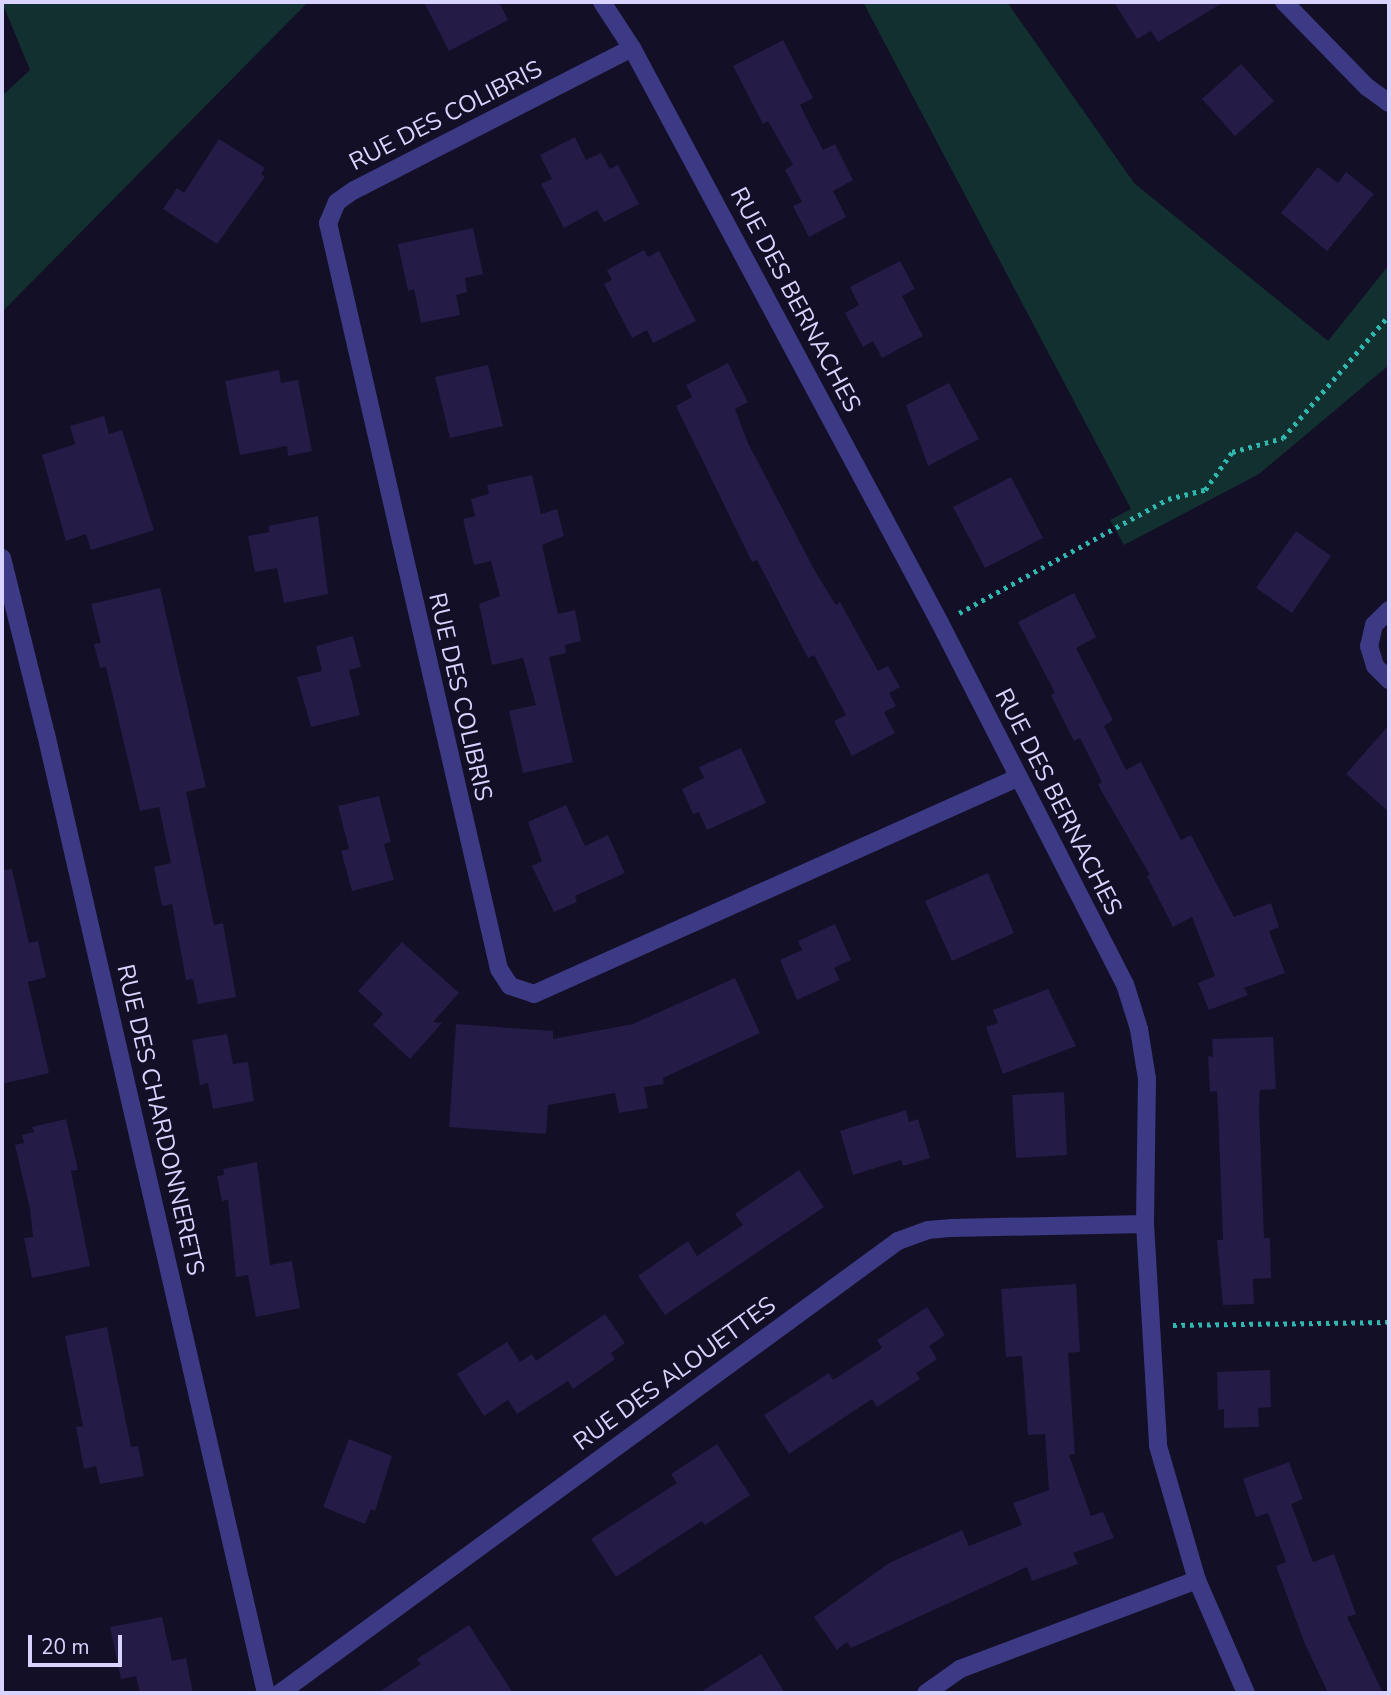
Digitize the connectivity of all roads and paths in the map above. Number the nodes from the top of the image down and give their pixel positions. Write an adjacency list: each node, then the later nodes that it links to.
1 (602, 2): 3 (street, RUE DES BERNACHES)
2 (1284, 2): 4 (street)
3 (632, 48): 8 (street, RUE DES BERNACHES); 10 (street, RUE DES COLIBRIS)
4 (1389, 103)
5 (1389, 315): 8 (path)
6 (2, 558): 15 (street, RUE DES CHARDONNERETS)
7 (1389, 610): 9 (street)
8 (940, 623): 10 (street, RUE DES BERNACHES)
9 (1389, 680)
10 (1017, 778): 11 (street, RUE DES BERNACHES)
11 (1145, 1224): 13 (street, RUE DES BERNACHES); 16 (street, RUE DES ALOUETTES)
12 (1389, 1322): 13 (path)
13 (1150, 1326): 14 (street, RUE DES BERNACHES)
14 (1197, 1580): 17 (street); 18 (street, RUE DES BERNACHES)
15 (266, 1693)
16 (280, 1693)
17 (926, 1693)
18 (1247, 1693)

